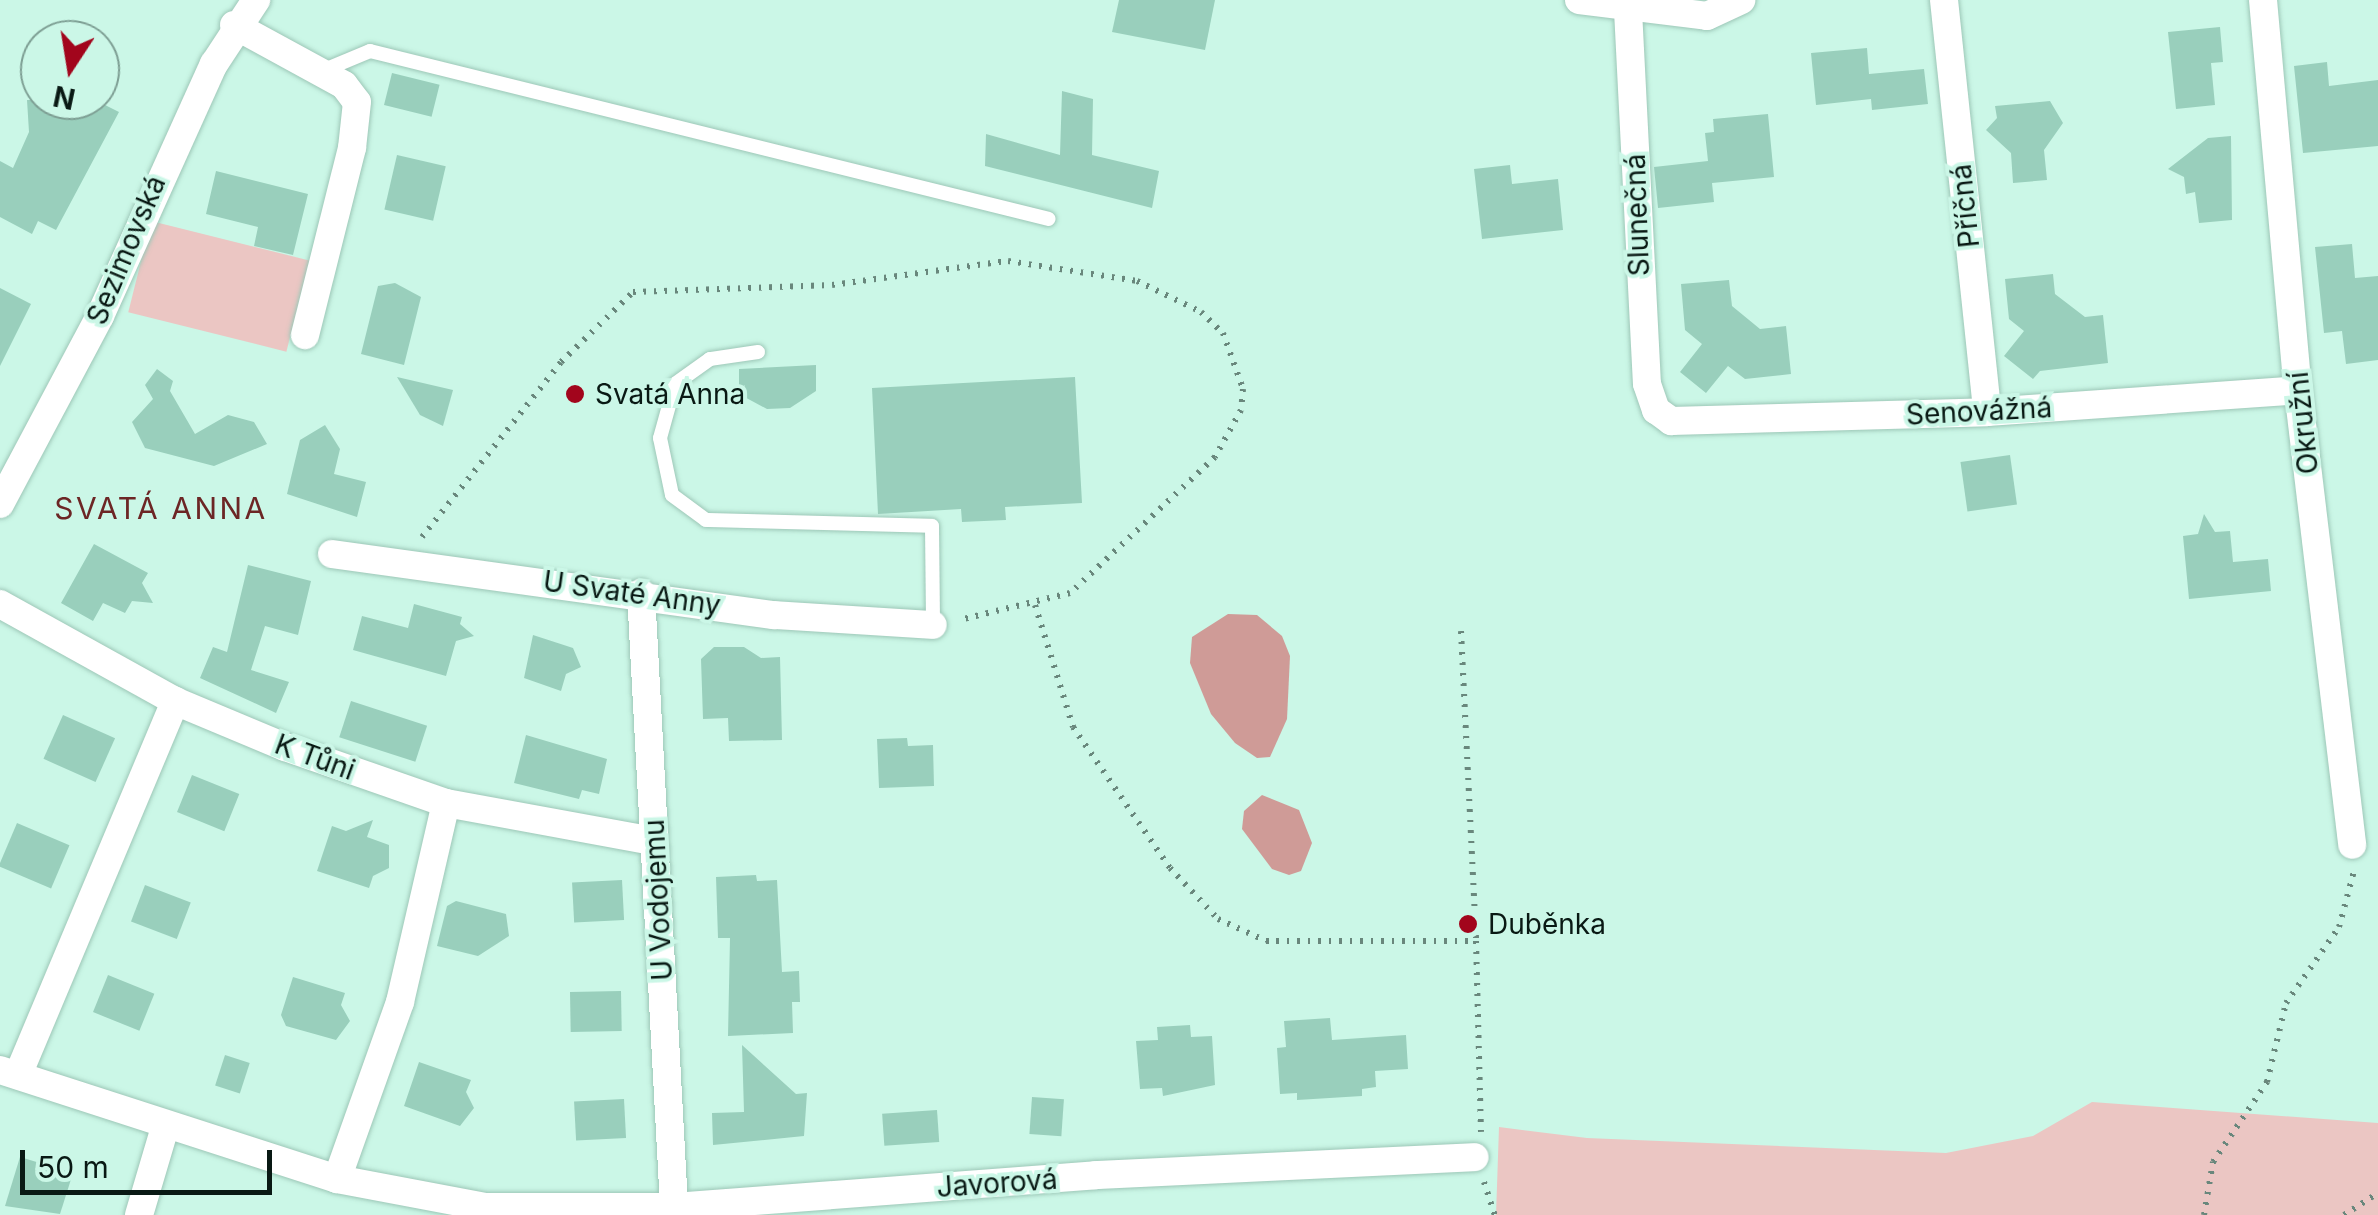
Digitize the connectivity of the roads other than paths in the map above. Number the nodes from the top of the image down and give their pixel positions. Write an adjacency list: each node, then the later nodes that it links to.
1 (256, 0): 7 (street, Sezimovská)
2 (1579, 0): 6 (street)
3 (1741, 0): 6 (street)
4 (1944, 0): 13 (street, Příčná)
5 (2263, 0): 12 (street, Okružní)
6 (1628, 10): 14 (street, Slunečná)
7 (234, 25): 8 (street); 15 (street, Sezimovská)
8 (322, 72): 9 (lane); 10 (street)
9 (1049, 219)
10 (305, 335)
11 (758, 352): 19 (lane)
12 (2298, 390): 13 (street, Senovážná); 23 (street, Okružní)
13 (1987, 412): 14 (street, Senovážná)
14 (1662, 416)
15 (0, 504)
16 (332, 554): 17 (street, U Svaté Anny)
17 (641, 593): 19 (street, U Svaté Anny); 22 (street, U Vodojemu)
18 (0, 604): 20 (street, K Tůni)
19 (933, 626)
20 (175, 701): 21 (street, K Tůni); 24 (street)
21 (446, 802): 22 (street, K Tůni); 27 (street)
22 (654, 840): 28 (street, U Vodojemu)
23 (2352, 845)
24 (9, 1072): 25 (street, Javorová)
25 (165, 1127): 27 (street, Javorová); 30 (street)
26 (1475, 1157): 28 (street, Javorová)
27 (336, 1179): 29 (street, Javorová)
28 (674, 1207): 29 (street, Javorová)
29 (485, 1211)
30 (140, 1215)

